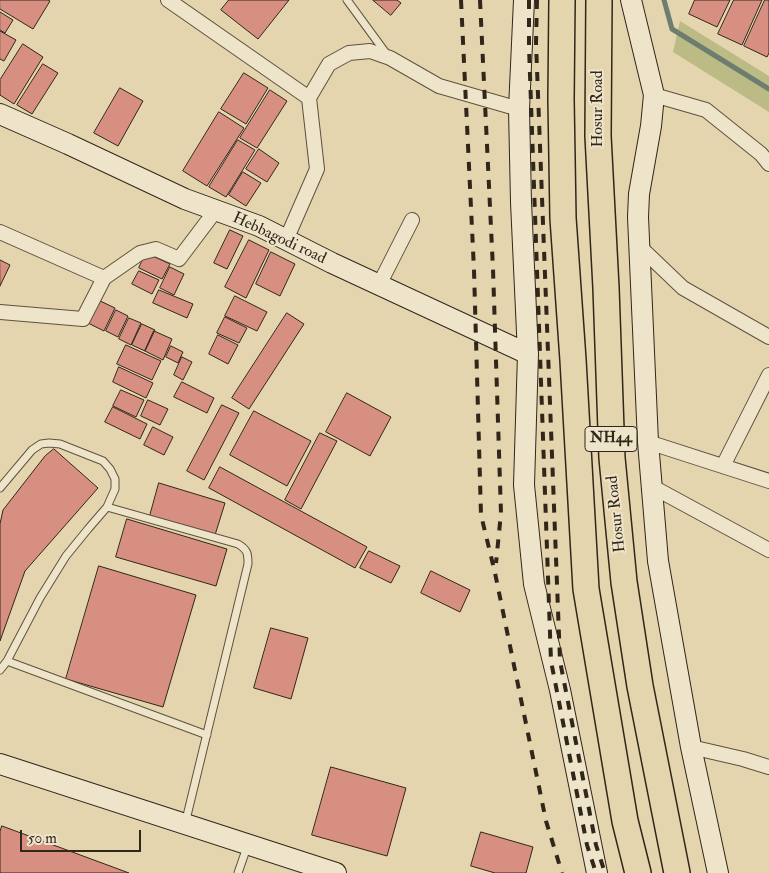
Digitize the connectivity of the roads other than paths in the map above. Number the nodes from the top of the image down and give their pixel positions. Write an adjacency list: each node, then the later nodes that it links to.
1 (168, 0): 9 (street)
2 (347, 0): 7 (lane)
3 (524, 0): 10 (street)
4 (562, 0): 42 (highway, Hosur Road / NH44)
5 (600, 0): 43 (highway, Hosur Road / NH44)
6 (631, 0): 8 (street)
7 (390, 58): 9 (street); 10 (street)
8 (654, 95): 12 (street); 17 (street)
9 (310, 98): 16 (street)
10 (519, 109): 22 (street)
11 (0, 114): 13 (street, Hebbagodi road)
12 (769, 164)
13 (216, 210): 16 (street, Hebbagodi road); 18 (street)
14 (412, 220): 19 (street)
15 (0, 232): 18 (street)
16 (286, 240): 19 (street, Hebbagodi road)
17 (639, 246): 21 (street); 24 (street)
18 (104, 278): 20 (street)
19 (379, 285): 22 (street, Hebbagodi road)
20 (0, 312)
21 (769, 337)
22 (528, 354): 41 (street)
23 (769, 375): 25 (street)
24 (648, 442): 25 (street); 27 (street)
25 (723, 466): 26 (street)
26 (769, 480)
27 (651, 486): 30 (street); 34 (street)
28 (0, 488): 29 (lane)
29 (107, 507): 31 (lane); 33 (lane)
30 (769, 550)
31 (7, 661): 32 (lane); 33 (lane)
32 (0, 670)
33 (207, 735): 37 (lane)
34 (691, 747): 36 (street); 44 (street)
35 (0, 764): 37 (street)
36 (769, 766)
37 (185, 824): 38 (street)
38 (247, 844): 39 (lane); 40 (street)
39 (238, 873)
40 (336, 873)
41 (597, 873)
42 (638, 873)
43 (677, 873)
44 (718, 873)

